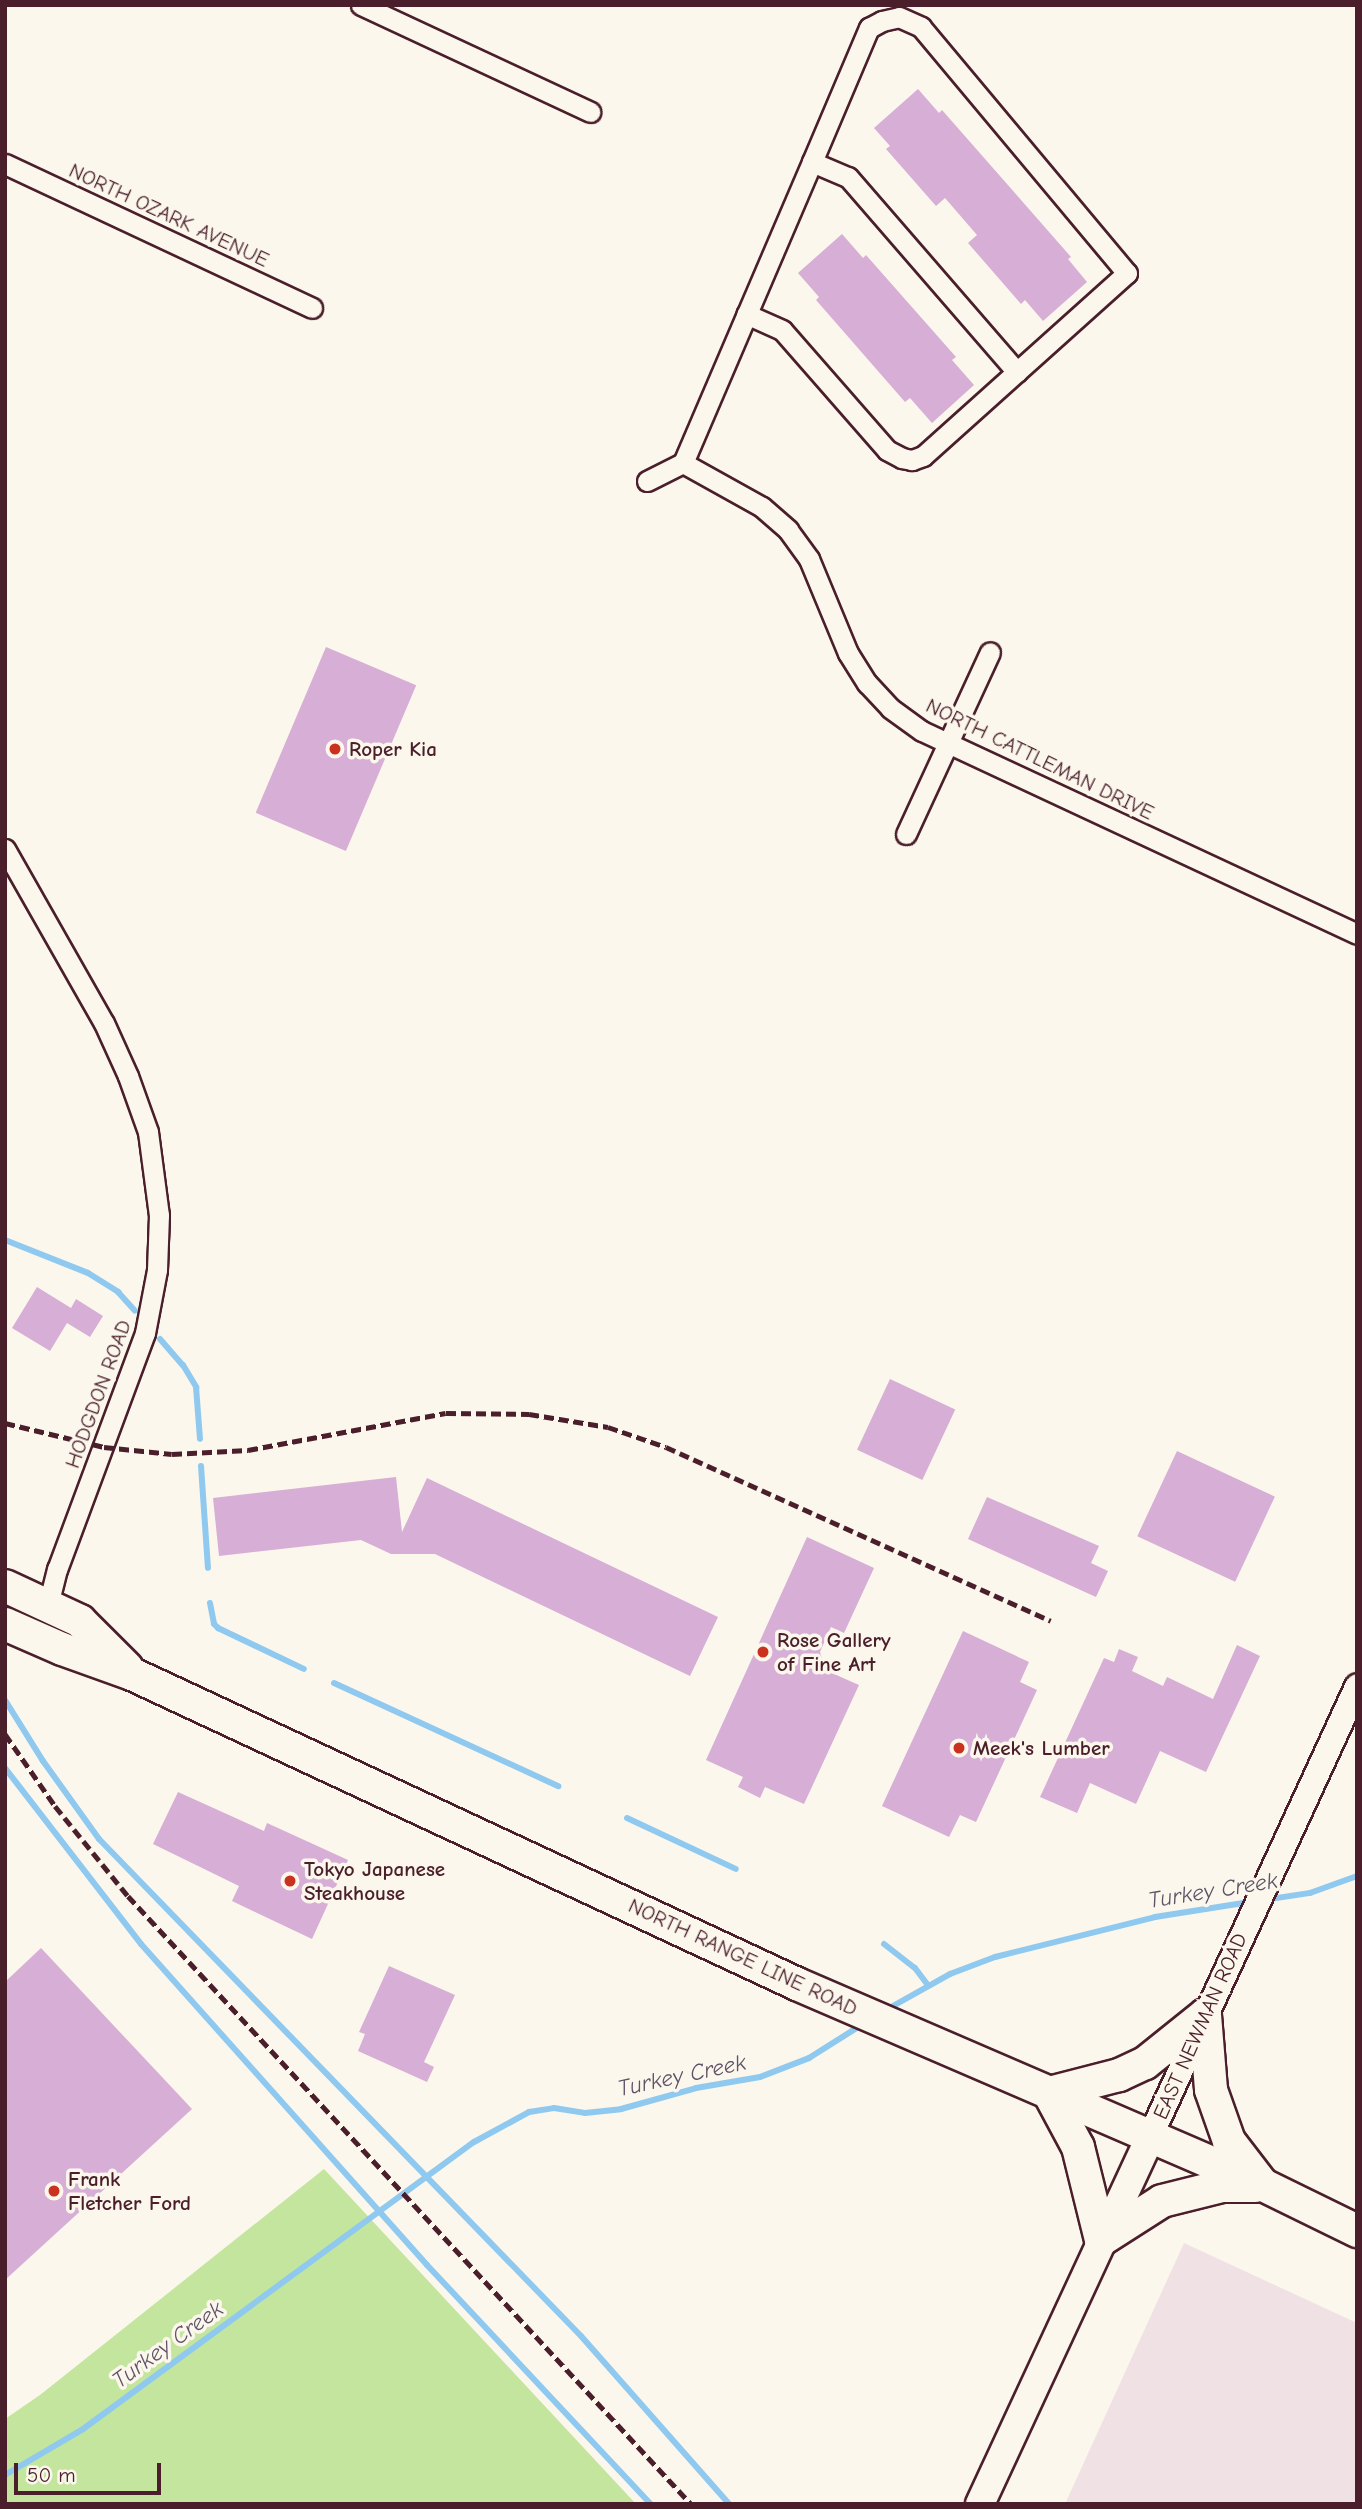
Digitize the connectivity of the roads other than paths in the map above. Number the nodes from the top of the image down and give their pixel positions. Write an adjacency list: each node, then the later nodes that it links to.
1 (361, 5): 2 (street)
2 (590, 112)
3 (812, 162): 6 (street); 7 (street); 7 (street)
4 (5, 164): 5 (street, NORTH OZARK AVENUE)
5 (313, 308)
6 (746, 314): 7 (street); 8 (street)
7 (1017, 372)
8 (682, 463): 9 (street); 11 (street, NORTH CATTLEMAN DRIVE)
9 (647, 481)
10 (990, 652): 11 (street)
11 (948, 743): 12 (street); 14 (street, NORTH CATTLEMAN DRIVE)
12 (906, 834)
13 (5, 849): 16 (street, HODGDON ROAD)
14 (1357, 934)
15 (5, 1586): 16 (main road, NORTH RANGE LINE ROAD)
16 (48, 1606): 18 (main road, NORTH RANGE LINE ROAD)
17 (5, 1624): 18 (main road, NORTH RANGE LINE ROAD)
18 (132, 1674): 21 (main road, NORTH RANGE LINE ROAD)
19 (1357, 1686): 20 (street, EAST NEWMAN ROAD)
20 (1205, 2015): 21 (main road); 22 (street, EAST NEWMAN ROAD); 23 (main road)
21 (1049, 2093): 22 (main road, NORTH RANGE LINE ROAD); 25 (main road)
22 (1150, 2137): 23 (main road, NORTH RANGE LINE ROAD); 25 (main road)
23 (1263, 2185): 24 (main road, NORTH RANGE LINE ROAD); 25 (main road)
24 (1357, 2231)
25 (1101, 2240): 26 (main road)
26 (981, 2504)

